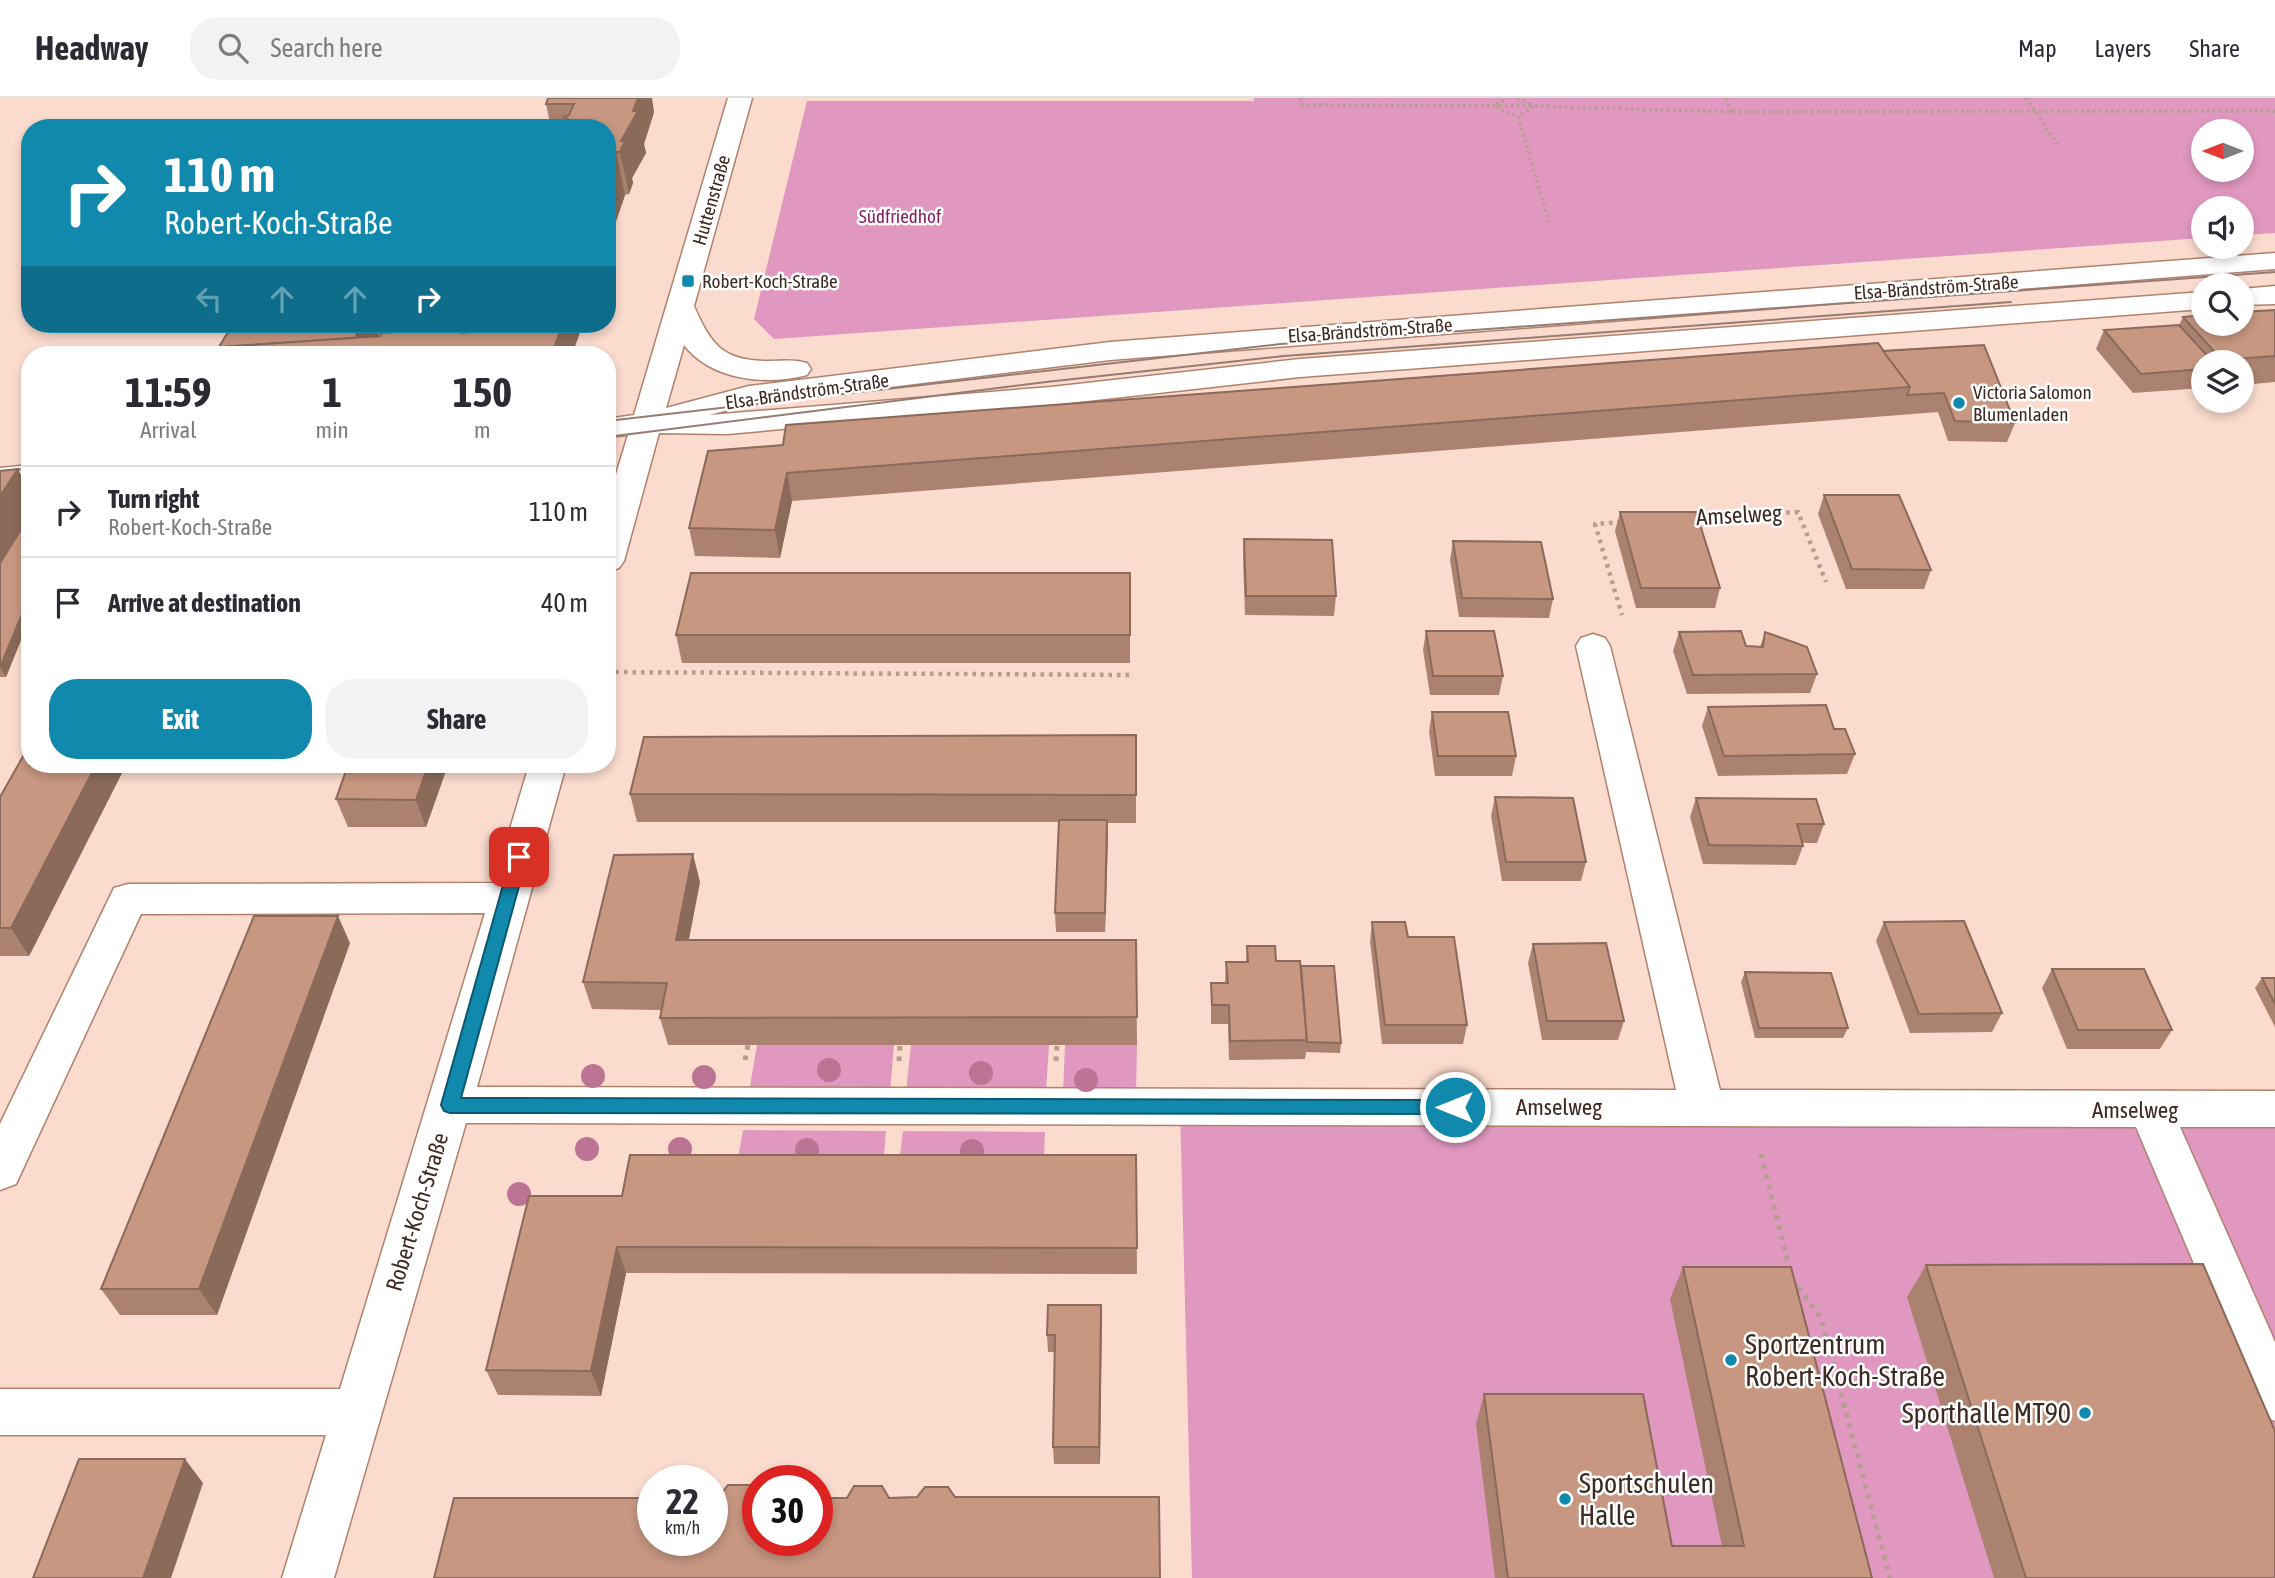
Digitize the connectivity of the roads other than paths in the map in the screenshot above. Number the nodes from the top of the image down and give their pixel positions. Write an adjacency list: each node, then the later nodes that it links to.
1 (740, 98): 6 (street, Huttenstraße)
2 (2275, 261): 7 (street, Elsa-Brändström-Straße)
3 (2275, 295): 4 (street)
4 (2254, 296)
5 (2191, 301): 8 (street, Elsa-Brändström-Straße)
6 (680, 306): 7 (street); 8 (street, Huttenstraße)
7 (1090, 354): 8 (street, Elsa-Brändström-Straße)
8 (646, 423): 9 (street); 12 (street)
9 (616, 427)
10 (21, 476): 11 (street)
11 (0, 478)
12 (616, 529)
13 (1593, 646): 17 (street)
14 (545, 773): 15 (street, Robert-Koch-Straße)
15 (507, 898): 16 (street, Robert-Koch-Straße); 20 (street)
16 (450, 1105): 17 (street, Amselweg); 23 (street, Robert-Koch-Straße)
17 (1702, 1107): 19 (street, Amselweg)
18 (2275, 1109): 19 (street, Amselweg)
19 (2151, 1110): 21 (street)
20 (0, 1171)
21 (2275, 1398)
22 (0, 1412): 23 (street)
23 (356, 1412): 24 (street, Robert-Koch-Straße)
24 (308, 1578)

